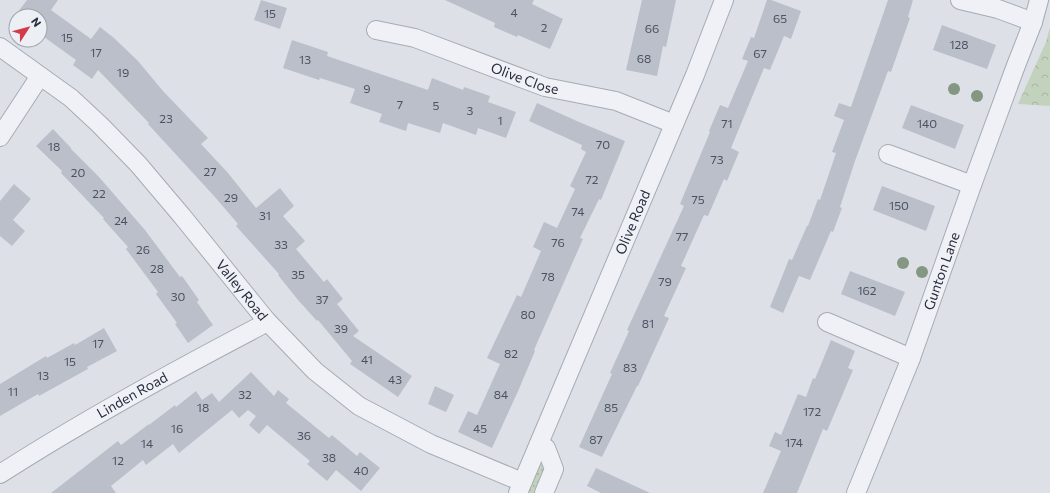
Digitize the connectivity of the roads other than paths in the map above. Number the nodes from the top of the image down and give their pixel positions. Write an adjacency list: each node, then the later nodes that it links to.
1 (724, 0): 8 (street, Olive Road)
2 (960, 0): 4 (street)
3 (1039, 0): 4 (street, Gunton Lane)
4 (1033, 22): 11 (street, Gunton Lane)
5 (376, 30): 8 (street, Olive Close)
6 (0, 47): 7 (street, Valley Road)
7 (40, 76): 9 (street); 12 (street, Valley Road)
8 (674, 124): 15 (street, Olive Road)
9 (0, 137)
10 (888, 154): 11 (street)
11 (972, 184): 14 (street, Gunton Lane)
12 (266, 320): 16 (street, Linden Road); 17 (street, Valley Road)
13 (827, 322): 14 (street)
14 (911, 358): 19 (street, Gunton Lane)
15 (539, 444): 17 (street, Olive Road); 18 (street)
16 (0, 474)
17 (520, 487)
18 (544, 493)
19 (856, 493)

